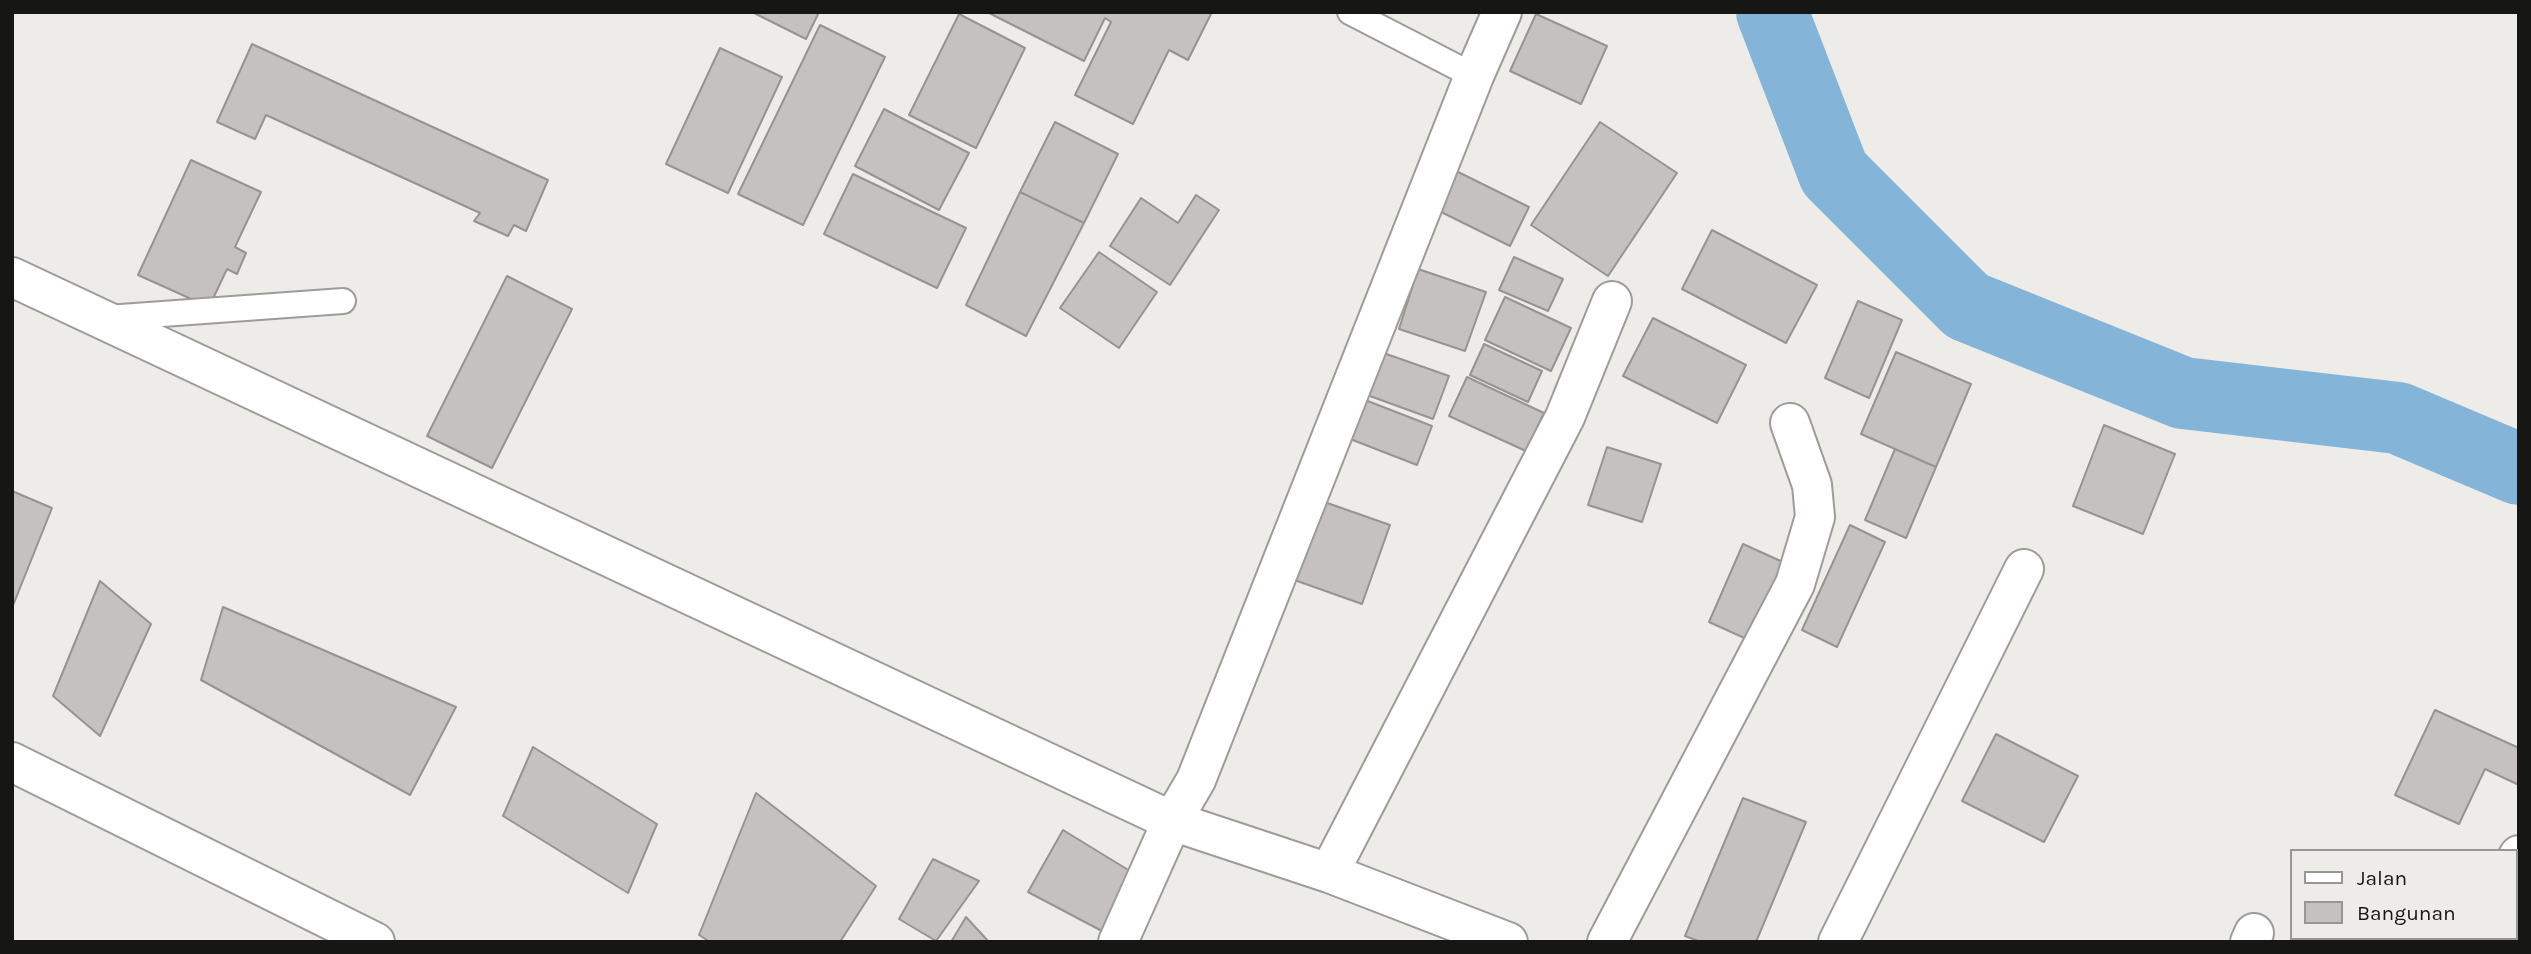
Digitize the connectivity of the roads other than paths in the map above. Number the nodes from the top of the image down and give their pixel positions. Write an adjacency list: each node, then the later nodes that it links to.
1 (1350, 12): 3 (lane)
2 (1503, 12): 3 (street)
3 (1474, 76): 11 (street)
4 (12, 276): 7 (street)
5 (343, 301): 7 (lane)
6 (1612, 301): 12 (street)
7 (106, 318): 11 (street)
8 (1790, 423): 16 (street)
9 (2024, 569): 17 (street)
10 (12, 762): 13 (street)
11 (1172, 821): 12 (street); 14 (street)
12 (1329, 873): 15 (street)
13 (375, 942)
14 (1118, 942)
15 (1508, 942)
16 (1607, 942)
17 (1838, 942)

